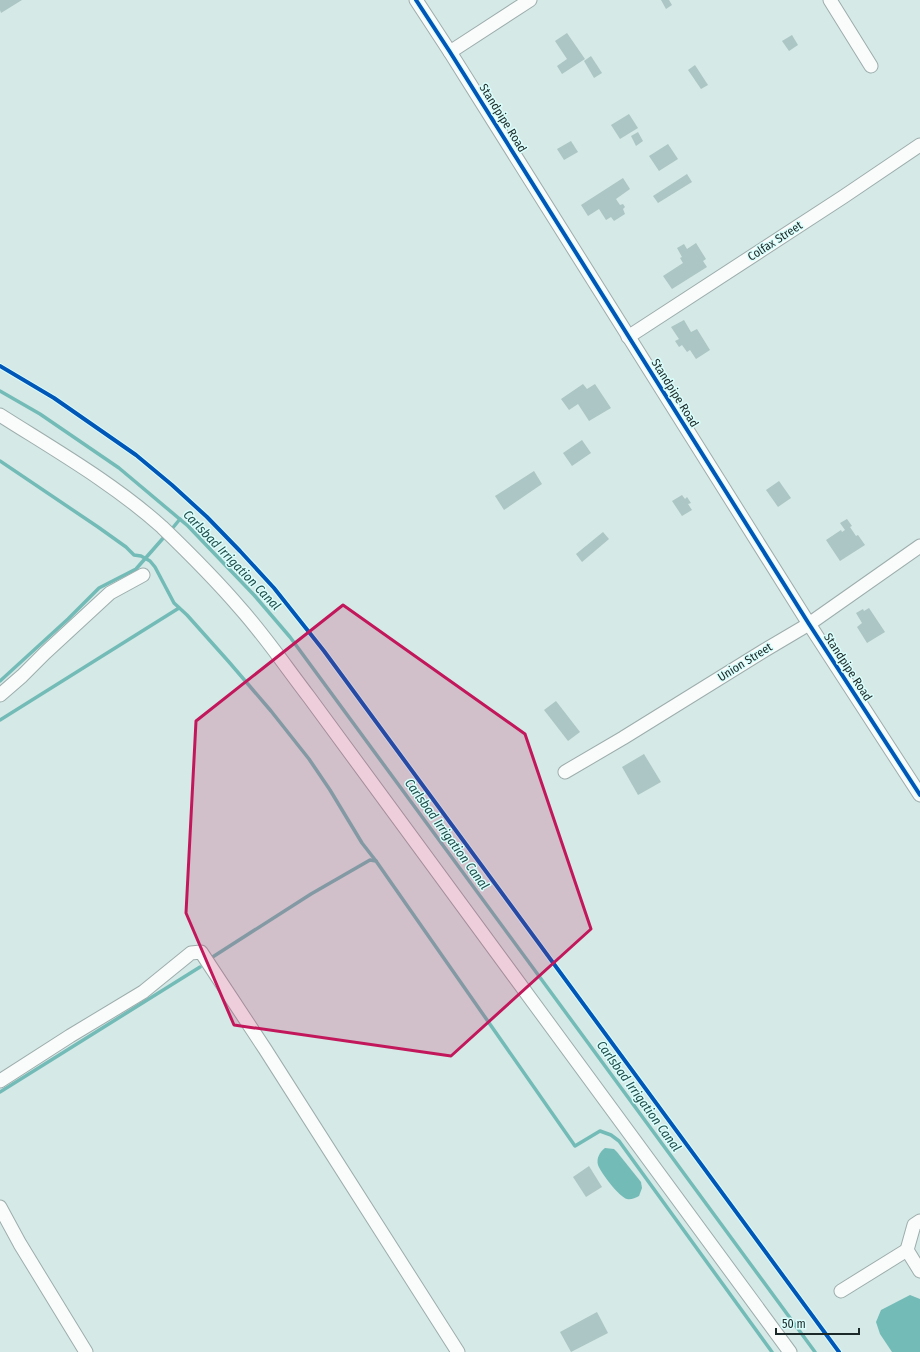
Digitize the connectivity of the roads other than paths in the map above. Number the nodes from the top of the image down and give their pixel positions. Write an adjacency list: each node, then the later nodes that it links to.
1 (416, 0): 4 (street, Standpipe Road)
2 (530, 0): 4 (street)
3 (830, 0): 5 (street)
4 (450, 52): 7 (street, Standpipe Road)
5 (871, 66)
6 (920, 144): 7 (street, Colfax Street)
7 (628, 337): 11 (street, Standpipe Road)
8 (0, 415): 23 (street)
9 (920, 546): 11 (street, Union Street)
10 (143, 574): 12 (street)
11 (809, 624): 13 (street, Union Street); 14 (street, Standpipe Road)
12 (0, 694)
13 (565, 772)
14 (920, 795)
15 (0, 1081): 22 (street)
16 (0, 1207): 21 (street)
17 (920, 1221): 18 (street)
18 (907, 1250): 19 (street); 20 (street)
19 (920, 1272)
20 (841, 1291)
21 (86, 1352)
22 (458, 1352)
23 (790, 1352)

